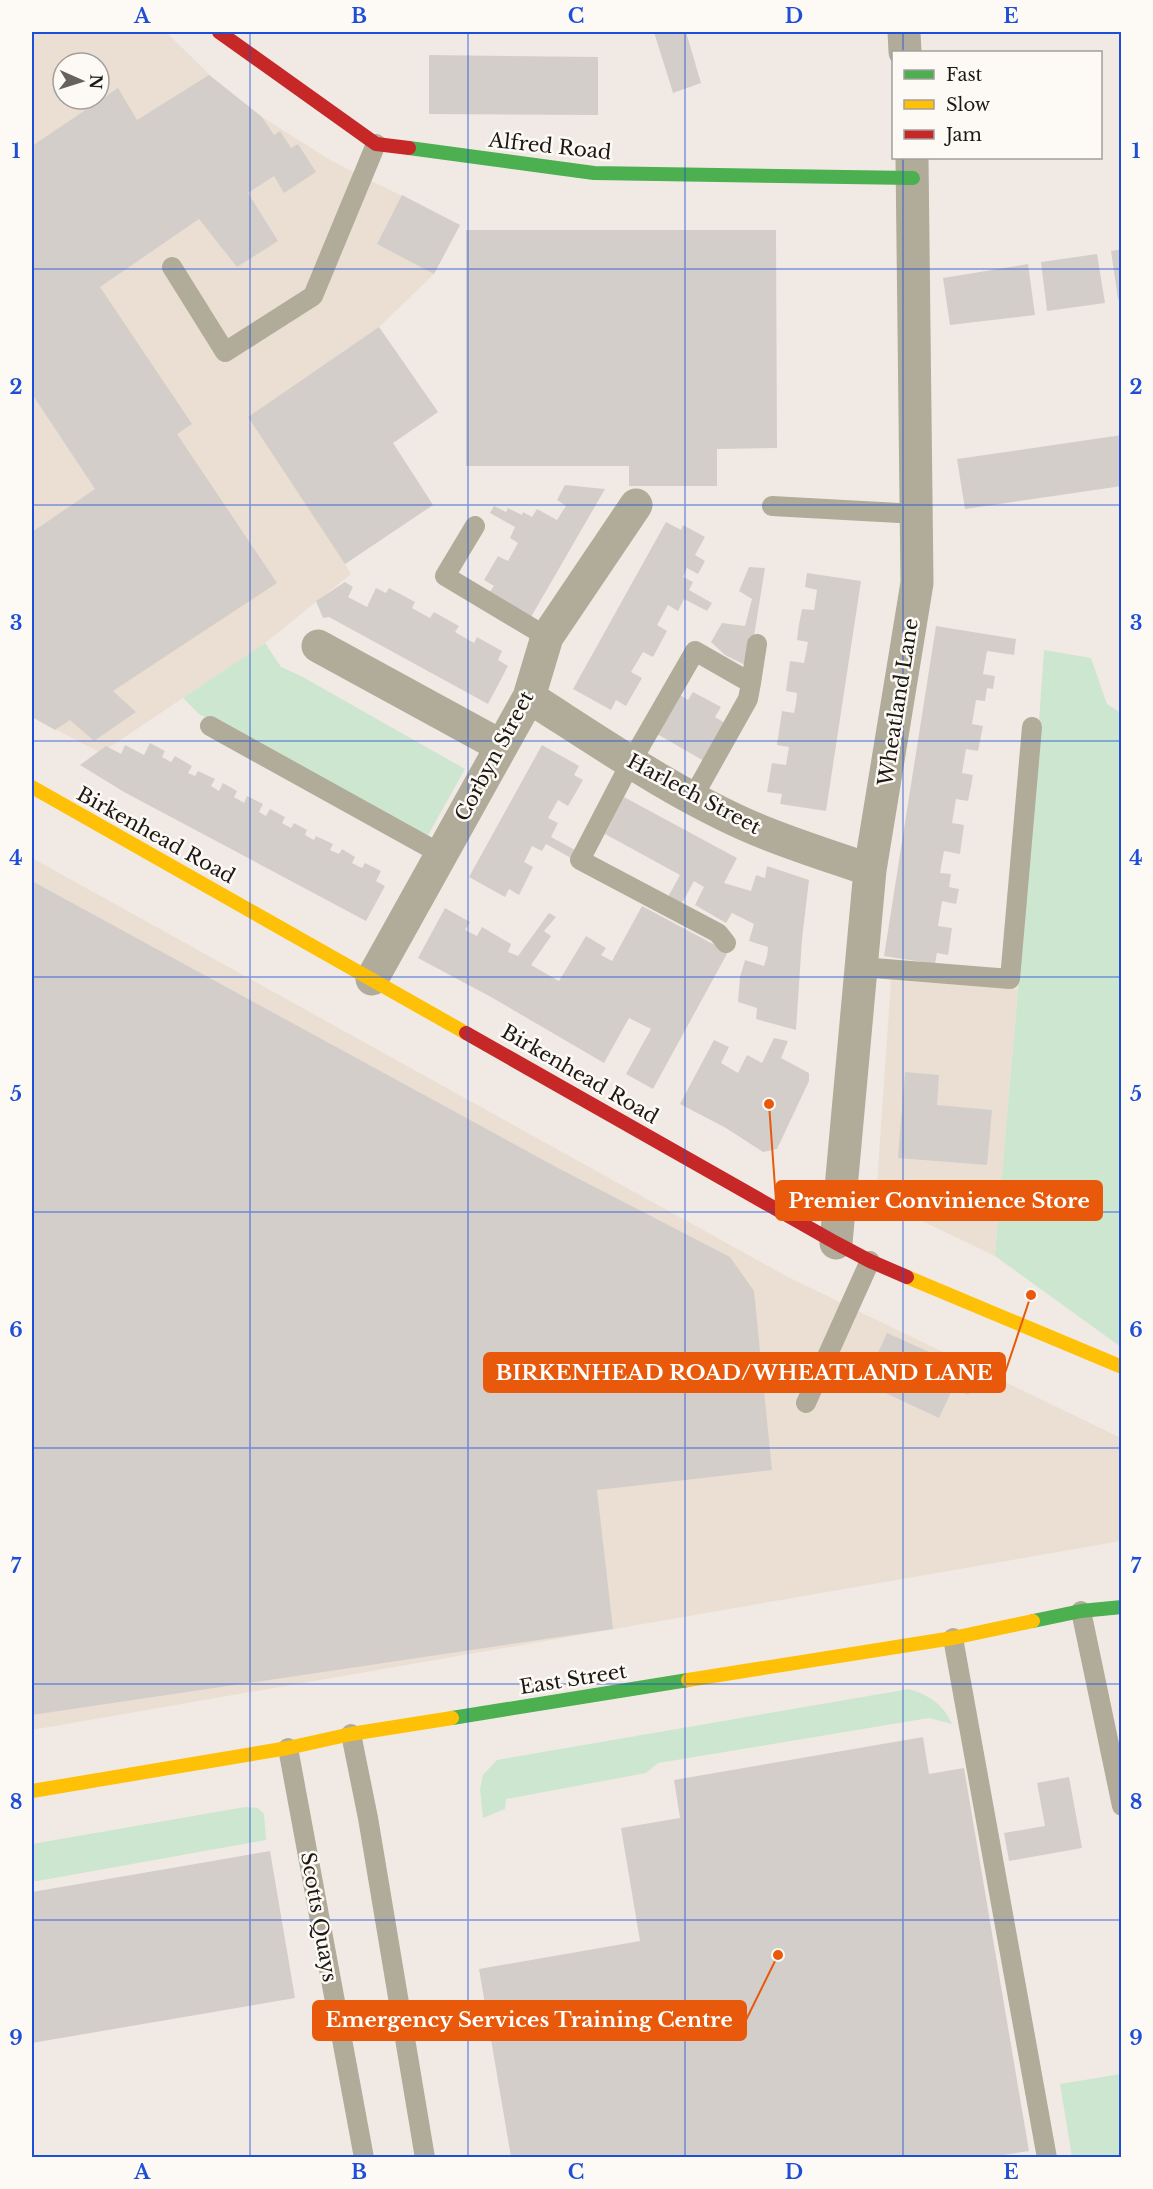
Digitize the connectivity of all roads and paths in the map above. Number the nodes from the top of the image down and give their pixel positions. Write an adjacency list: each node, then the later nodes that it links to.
1 (219, 32): 4 (street, Alfred Road)
2 (904, 32): 3 (street)
3 (905, 51)
4 (376, 144): 5 (street, Alfred Road); 6 (lane)
5 (913, 168): 9 (street, Wheatland Lane)
6 (172, 267)
7 (636, 504): 11 (street, Corbyn Street)
8 (772, 507): 9 (lane)
9 (917, 514): 23 (street, Wheatland Lane)
10 (475, 526): 11 (lane)
11 (547, 637): 15 (street, Corbyn Street)
12 (757, 644): 14 (lane)
13 (318, 646): 18 (street)
14 (751, 683): 19 (lane); 21 (lane)
15 (529, 697): 18 (street, Corbyn Street); 19 (street, Harlech Street)
16 (210, 726): 22 (lane)
17 (1032, 727): 25 (lane)
18 (501, 746): 22 (street, Corbyn Street)
19 (631, 762): 21 (street, Harlech Street); 24 (lane)
20 (32, 787): 26 (street, Birkenhead Road)
21 (693, 797): 23 (street, Harlech Street)
22 (441, 854): 26 (street, Corbyn Street)
23 (870, 870): 25 (street, Wheatland Lane)
24 (726, 943)
25 (861, 967): 27 (street, Wheatland Lane)
26 (372, 979): 27 (street, Birkenhead Road)
27 (836, 1243): 28 (street, Birkenhead Road)
28 (870, 1261): 29 (street, Birkenhead Road); 30 (lane)
29 (1122, 1367)
30 (806, 1403)
31 (1122, 1607): 32 (street, East Street)
32 (1082, 1611): 33 (street, East Street); 37 (lane)
33 (953, 1638): 34 (street, East Street); 40 (lane)
34 (351, 1734): 35 (street, East Street); 39 (lane)
35 (288, 1748): 36 (street, East Street); 38 (lane, Scotts Quays)
36 (32, 1791)
37 (1122, 1806)
38 (364, 2157)
39 (425, 2157)
40 (1047, 2157)

